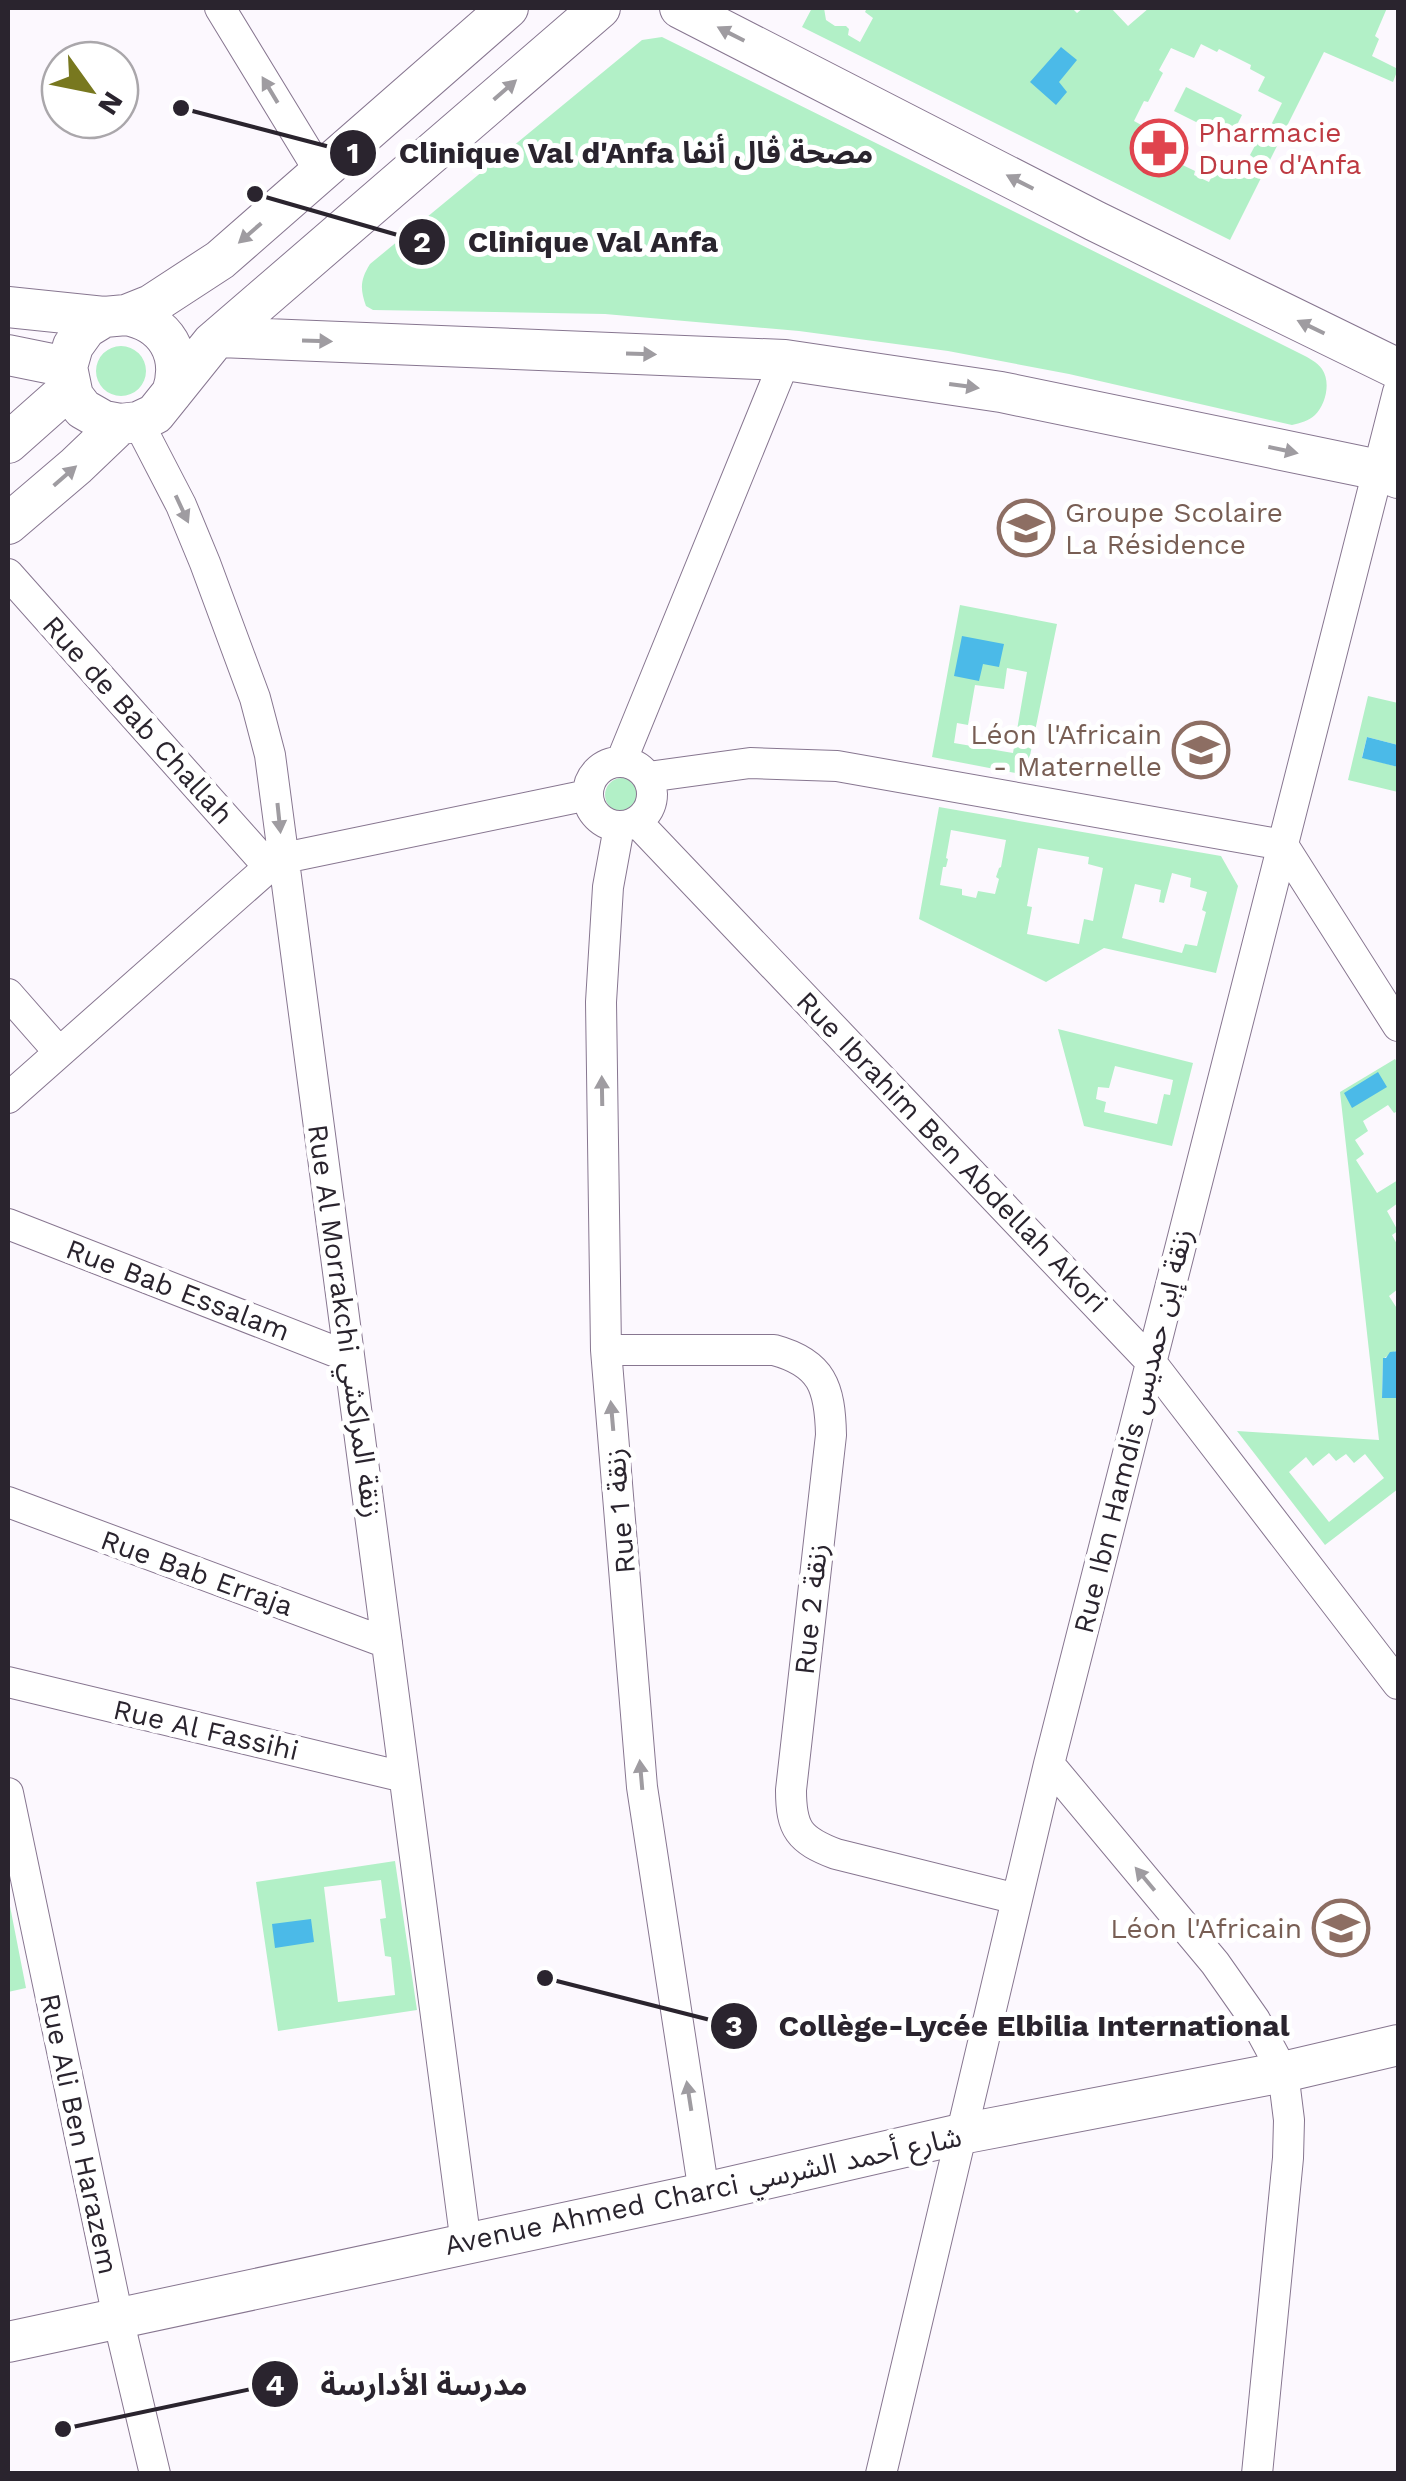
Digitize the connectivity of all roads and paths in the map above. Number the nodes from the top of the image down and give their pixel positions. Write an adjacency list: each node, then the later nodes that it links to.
1 (220, 8): 5 (street, one-way to 1)
2 (508, 8): 5 (main road)
3 (600, 8): 8 (main road, one-way to 3)
4 (680, 8): 11 (main road, one-way to 4)
5 (320, 172): 7 (main road, one-way to 7)
6 (8, 308): 7 (main road)
7 (116, 316): 12 (main road); 14 (main road)
8 (219, 337): 10 (main road, one-way to 10); 14 (main road)
9 (8, 355): 12 (main road)
10 (785, 360): 17 (main road, one-way to 17); 20 (street)
11 (1398, 369)
12 (69, 378): 15 (main road); 16 (main road)
13 (1398, 392): 17 (street, Rue Ibn Hamdis زنقة إبن حمديس)
14 (172, 393): 15 (main road)
15 (129, 423): 18 (main road, one-way to 15); 25 (street, Rue Al Morrakchi زنقة المراكشي, one-way to 25)
16 (8, 444)
17 (1389, 474): 24 (street, Rue Ibn Hamdis زنقة إبن حمديس)
18 (8, 524)
19 (8, 574): 25 (street, Rue de Bab Challah)
20 (621, 762): 21 (street); 22 (street)
21 (648, 777): 23 (street); 24 (street)
22 (588, 795): 23 (street); 25 (street)
23 (628, 824): 31 (street, Rue 1 زنقة, one-way to 23); 33 (street, Rue Ibrahim Ben Abdellah Akori)
24 (1282, 844): 27 (street); 33 (street, Rue Ibn Hamdis زنقة إبن حمديس)
25 (276, 862): 28 (street); 32 (street, Rue Al Morrakchi زنقة المراكشي)
26 (8, 994): 28 (street)
27 (1398, 1026)
28 (59, 1052): 29 (street)
29 (8, 1098)
30 (8, 1224): 32 (street, Rue Bab Essalam)
31 (606, 1350): 41 (street, Rue 2 زنقة); 45 (street, Rue 1 زنقة, one-way to 31)
32 (349, 1357): 35 (street, Rue Al Morrakchi زنقة المراكشي)
33 (1150, 1361): 37 (street, Rue Ibrahim Ben Abdellah Akori); 38 (street, Rue Ibn Hamdis زنقة إبن حمديس)
34 (8, 1502): 35 (street, Rue Bab Erraja)
35 (387, 1643): 39 (street, Rue Al Morrakchi زنقة المراكشي)
36 (8, 1682): 39 (street, Rue Al Fassihi)
37 (1398, 1684)
38 (1049, 1764): 41 (street, Rue Ibn Hamdis زنقة إبن حمديس); 43 (street, one-way to 38)
39 (404, 1777): 46 (street, Rue Al Morrakchi زنقة المراكشي)
40 (8, 1793): 47 (street, Rue Ali Ben Harazem)
41 (1017, 1899): 44 (street, Rue Ibn Hamdis زنقة إبن حمديس)
42 (1398, 2046): 43 (main road, Avenue Ahmed Charci شارع أحمد الشرسي)
43 (1283, 2072): 44 (main road, Avenue Ahmed Charci شارع أحمد الشرسي); 51 (street)
44 (961, 2134): 45 (main road, Avenue Ahmed Charci شارع أحمد الشرسي); 50 (street, Rue Ibn Hamdis زنقة إبن حمديس)
45 (704, 2192): 46 (main road, Avenue Ahmed Charci شارع أحمد الشرسي)
46 (466, 2244): 47 (main road, Avenue Ahmed Charci شارع أحمد الشرسي)
47 (118, 2318): 48 (main road, Avenue Ahmed Charci شارع أحمد الشرسي); 49 (street, Rue Ali Ben Harazem)
48 (8, 2342)
49 (155, 2474)
50 (881, 2474)
51 (1258, 2474)

